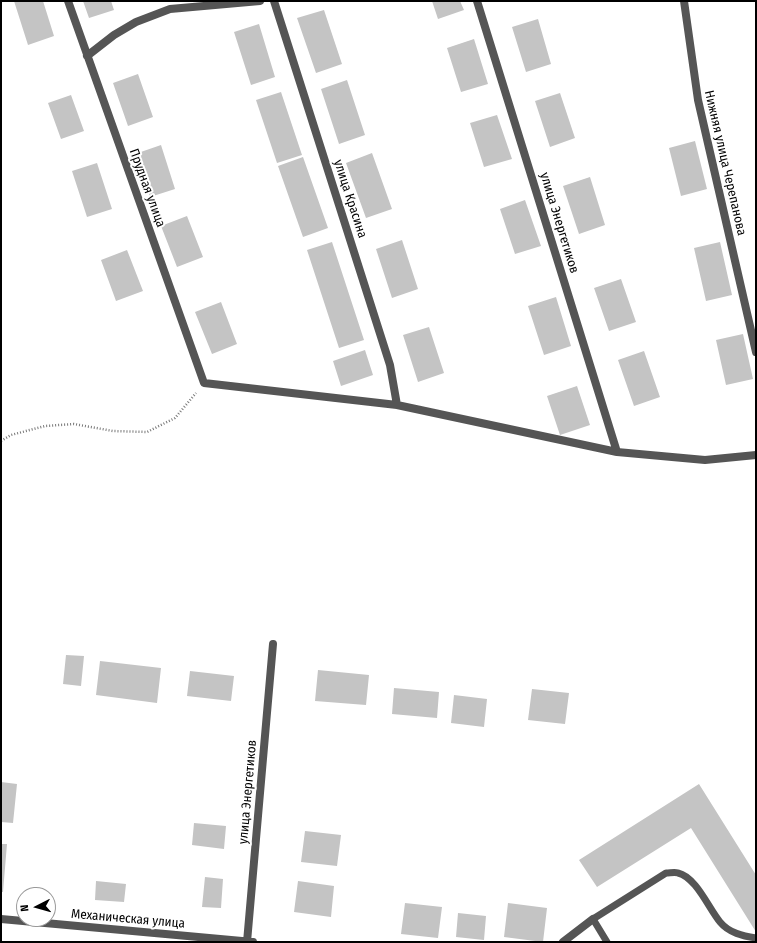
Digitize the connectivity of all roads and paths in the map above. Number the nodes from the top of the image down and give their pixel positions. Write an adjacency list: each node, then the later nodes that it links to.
1 (68, 1): 6 (street, Прудная улица)
2 (260, 1): 6 (street)
3 (274, 1): 9 (street, улица Красина)
4 (477, 1): 11 (street, улица Энергетиков)
5 (684, 1): 7 (street, Нижняя улица Черепанова)
6 (87, 56): 8 (street, Прудная улица)
7 (756, 352)
8 (204, 383): 9 (street); 10 (path)
9 (397, 405): 11 (street)
10 (1, 441)
11 (617, 452): 12 (street)
12 (756, 455)
13 (273, 644): 17 (street, улица Энергетиков)
14 (1, 919): 17 (street, Механическая улица)
15 (593, 919): 16 (lane); 18 (street); 19 (lane)
16 (756, 938)
17 (249, 942)
18 (564, 942)
19 (607, 942)

